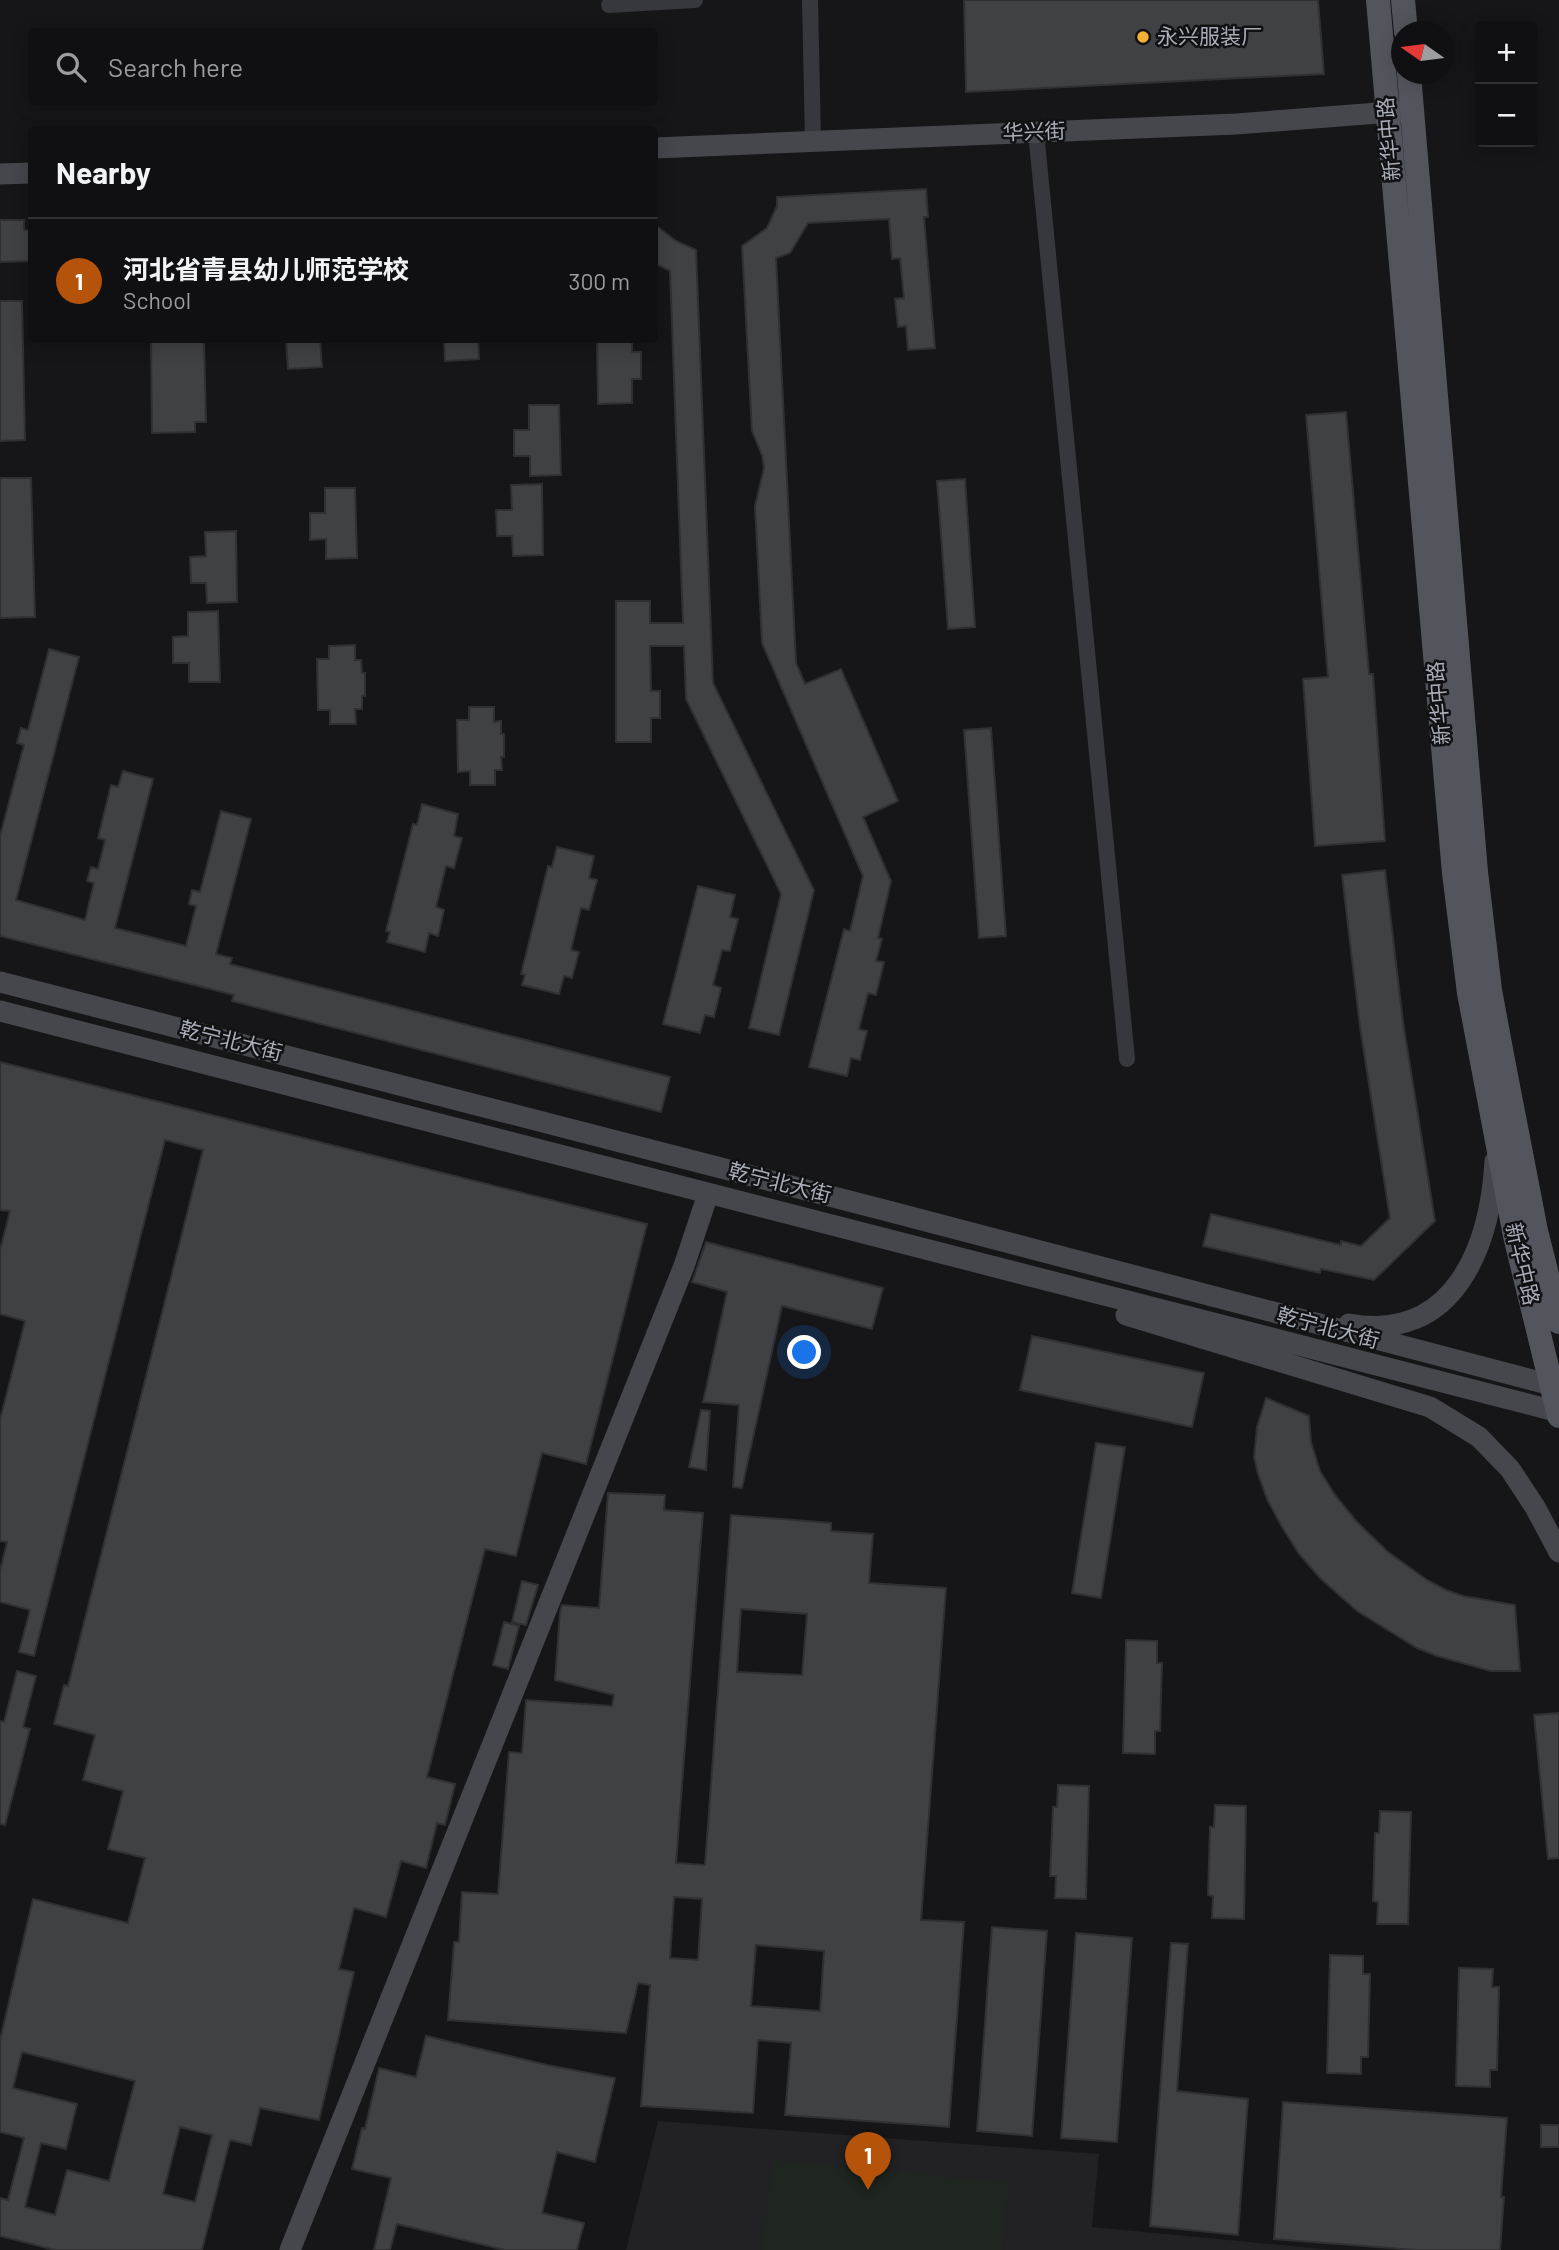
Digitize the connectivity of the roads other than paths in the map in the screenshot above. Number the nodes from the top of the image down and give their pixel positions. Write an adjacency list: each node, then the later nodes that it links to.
1 (695, 0): 5 (street)
2 (810, 0): 11 (street)
3 (1378, 0): 9 (main road, 新华中路)
4 (1403, 0): 6 (main road)
5 (609, 5)
6 (1405, 21)
7 (1410, 84): 8 (main road, 新华中路)
8 (1413, 110): 9 (main road, 华兴街); 20 (main road, 新华中路)
9 (1387, 112): 10 (main road, 华兴街); 18 (main road, 新华中路)
10 (1036, 132): 11 (main road, 华兴街); 17 (street)
11 (813, 141): 12 (main road, 华兴街)
12 (658, 148)
13 (28, 173): 14 (main road)
14 (0, 174)
15 (0, 982): 23 (main road, 乾宁北大街)
16 (0, 1012): 19 (main road, 乾宁北大街)
17 (1127, 1059)
18 (1496, 1138): 23 (main road); 25 (main road, 新华中路)
19 (708, 1194): 22 (main road, 乾宁北大街); 27 (main road)
20 (1536, 1231): 21 (main road); 24 (main road, 新华中路)
21 (1559, 1283)
22 (1061, 1285): 25 (main road, 乾宁北大街); 26 (main road)
23 (1253, 1308): 25 (main road, 乾宁北大街)
24 (1559, 1322)
25 (1557, 1402)
26 (1559, 1552)
27 (290, 2250)

